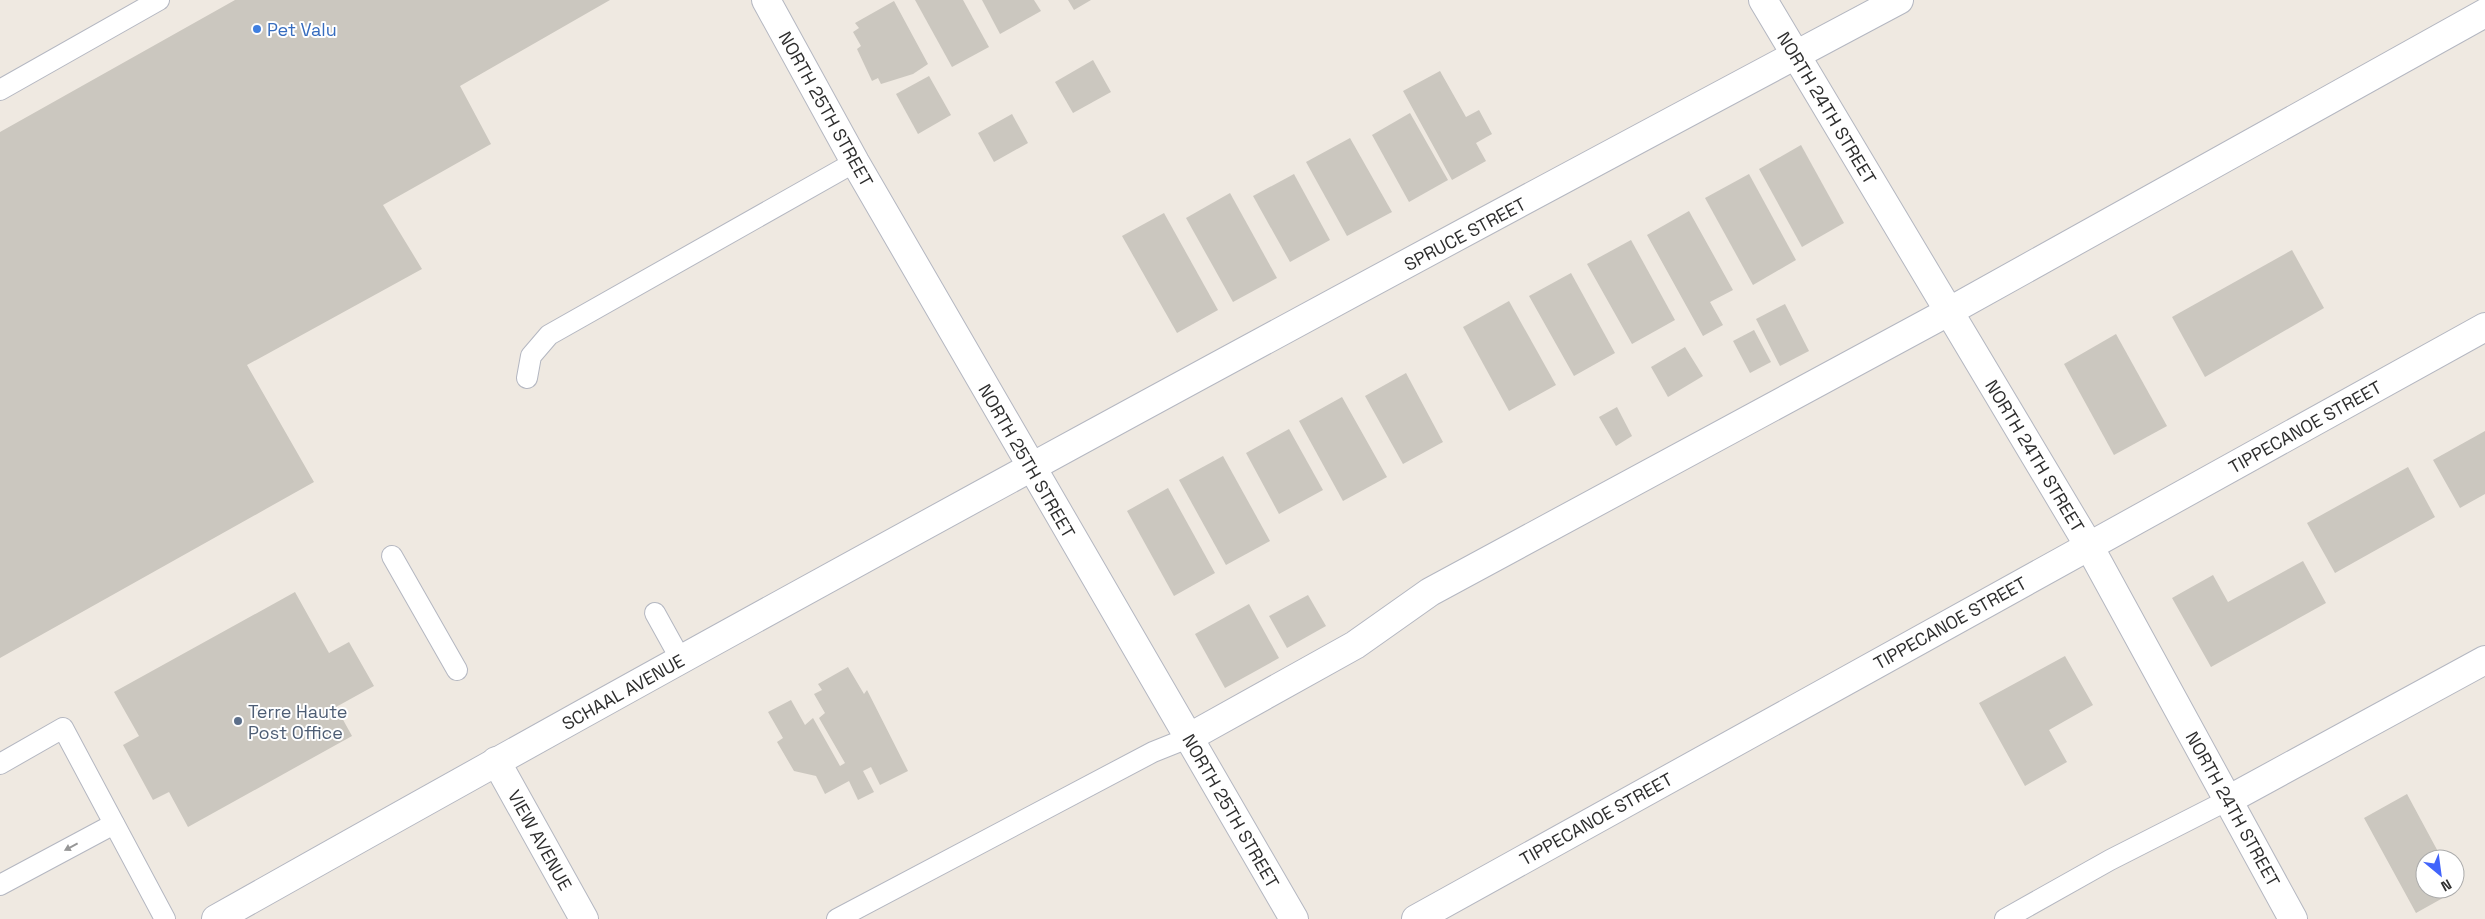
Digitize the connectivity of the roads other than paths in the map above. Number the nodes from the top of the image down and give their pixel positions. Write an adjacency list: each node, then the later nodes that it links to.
1 (159, 0): 7 (lane)
2 (766, 0): 8 (street, NORTH 25TH STREET)
3 (1763, 0): 6 (street, NORTH 24TH STREET)
4 (1899, 0): 6 (street, SPRUCE STREET)
5 (2485, 13): 9 (street)
6 (1795, 55): 9 (street, NORTH 24TH STREET); 12 (street, SPRUCE STREET)
7 (0, 90)
8 (855, 162): 11 (lane); 12 (street, NORTH 25TH STREET)
9 (1948, 312): 13 (street, NORTH 24TH STREET); 19 (street)
10 (2485, 326): 13 (street, TIPPECANOE STREET)
11 (527, 378)
12 (1031, 468): 16 (street, SCHAAL AVENUE); 19 (street, NORTH 25TH STREET)
13 (2089, 546): 22 (street, NORTH 24TH STREET); 30 (street, TIPPECANOE STREET)
14 (392, 556): 18 (lane)
15 (654, 613): 16 (lane)
16 (681, 660): 20 (street, SCHAAL AVENUE)
17 (2485, 660): 22 (street)
18 (457, 670)
19 (1188, 738): 28 (lane); 29 (street, NORTH 25TH STREET)
20 (496, 761): 26 (street, SCHAAL AVENUE); 27 (street, VIEW AVENUE)
21 (0, 764): 23 (lane)
22 (2228, 800): 31 (lane); 32 (street, NORTH 24TH STREET)
23 (114, 824): 24 (lane, one-way to 24); 25 (lane)
24 (0, 886)
25 (165, 919)
26 (216, 919)
27 (584, 919)
28 (837, 919)
29 (1294, 919)
30 (1416, 919)
31 (2005, 919)
32 (2293, 919)

